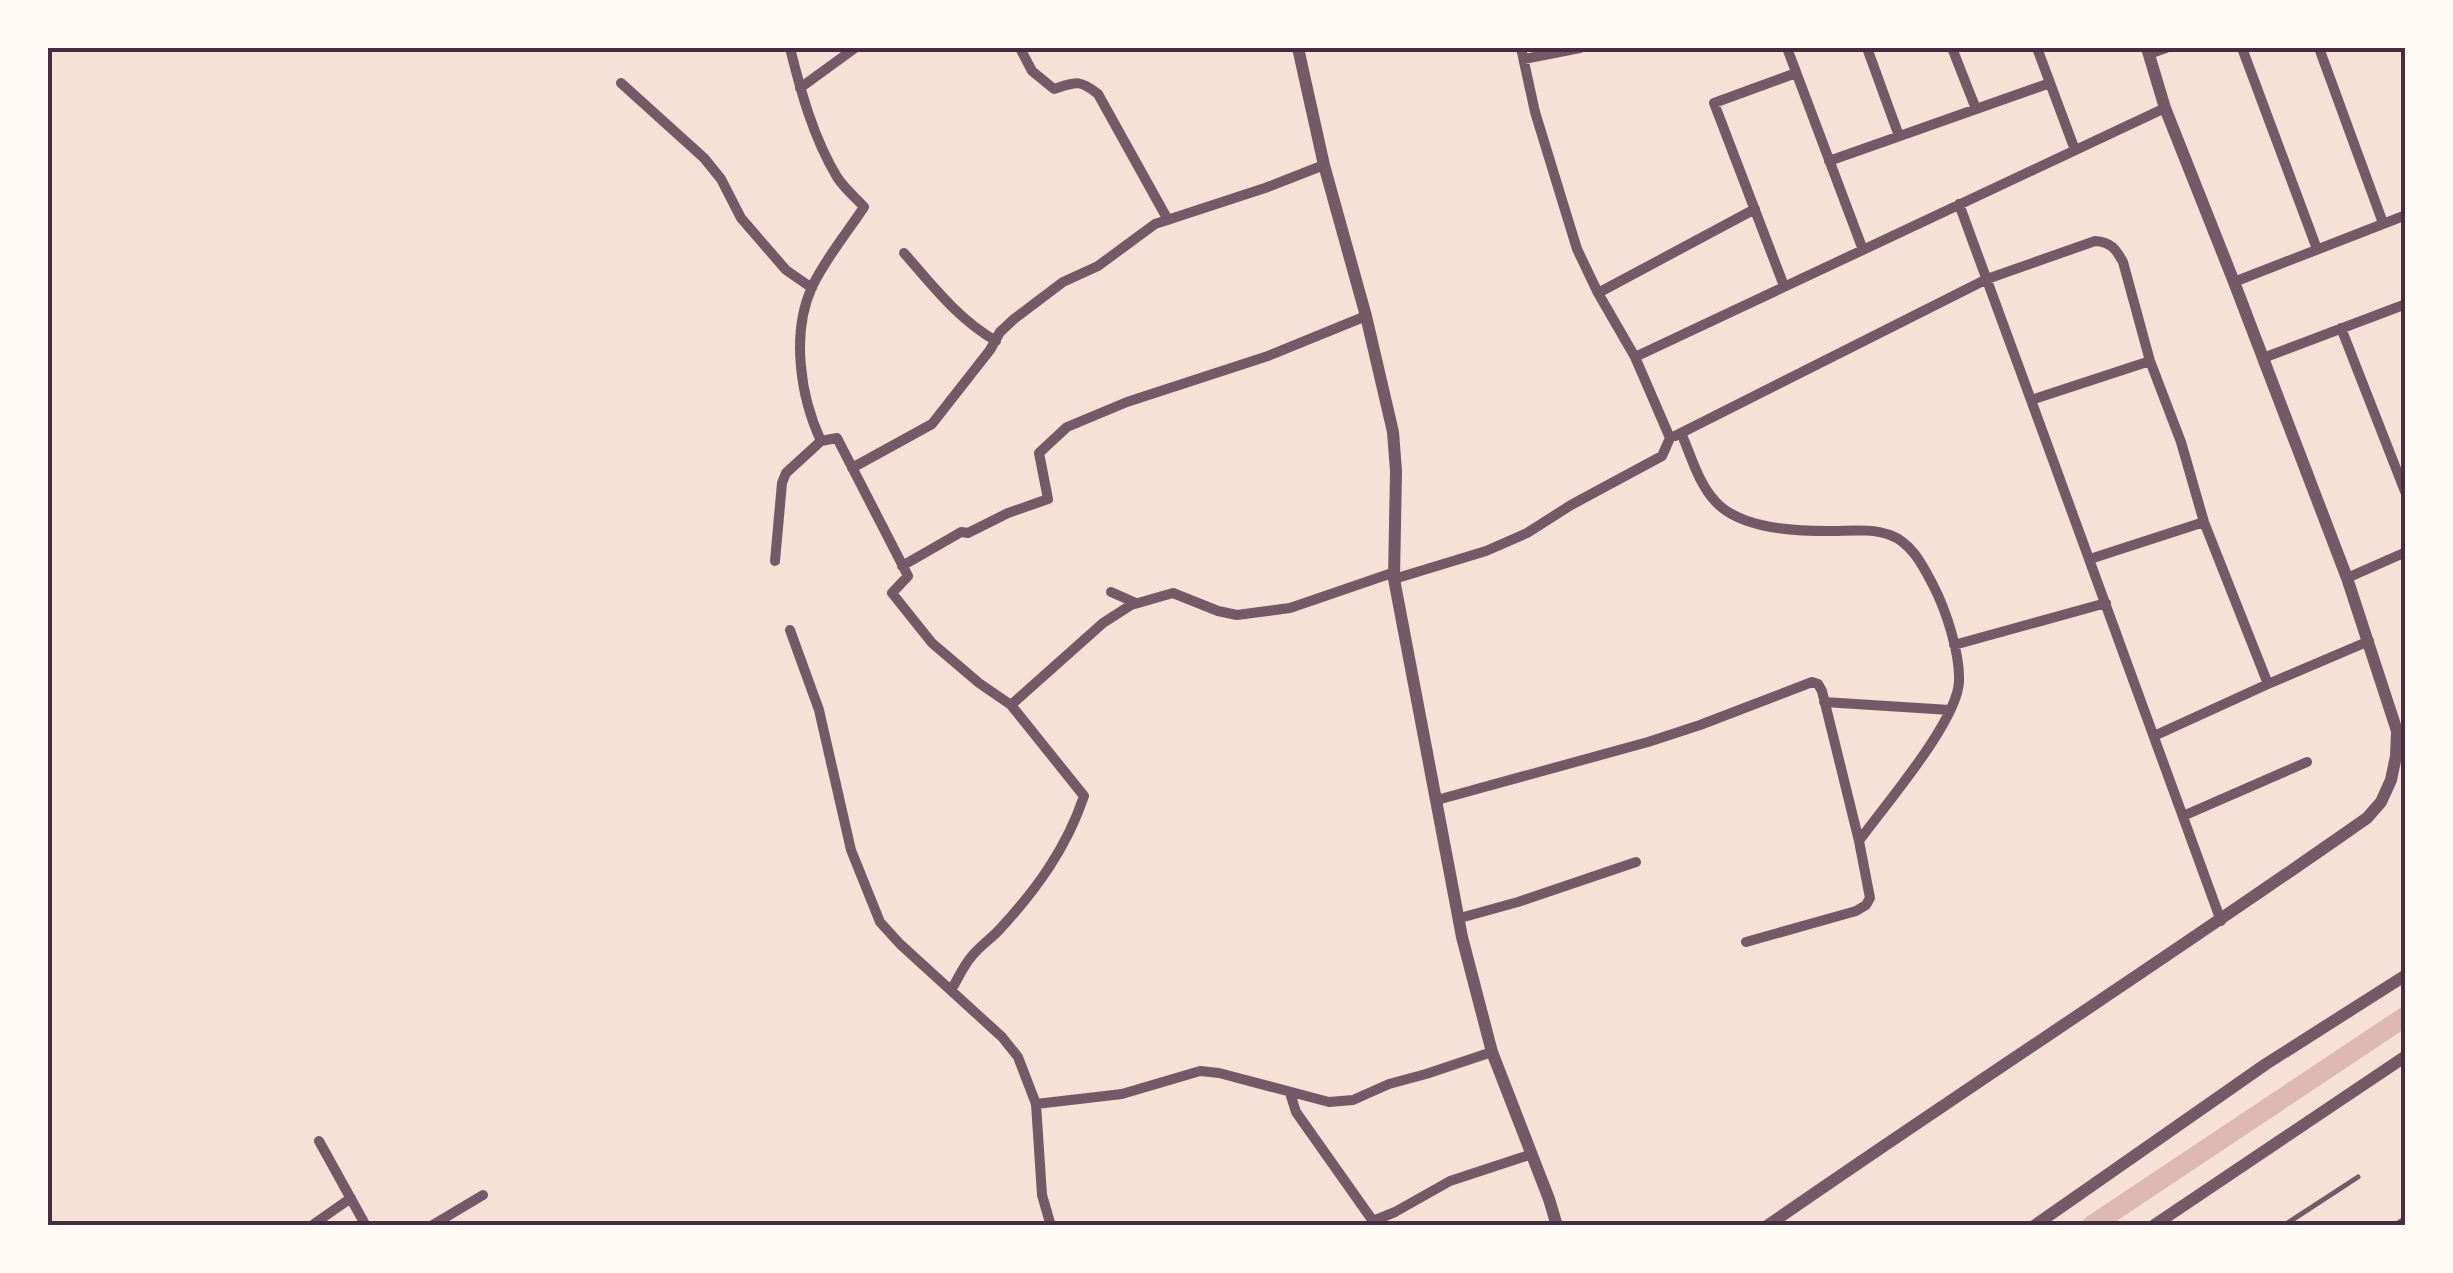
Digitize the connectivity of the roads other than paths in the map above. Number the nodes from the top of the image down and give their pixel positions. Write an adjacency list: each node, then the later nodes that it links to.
1 (790, 48): 18 (street)
2 (856, 48): 18 (street)
3 (1020, 48): 28 (street)
4 (1298, 48): 24 (street)
5 (1580, 48): 14 (street)
6 (1787, 48): 15 (street)
7 (1867, 48): 21 (street)
8 (1952, 48): 20 (street)
9 (2037, 48): 16 (street)
10 (2166, 48): 13 (street)
11 (2242, 48): 30 (street)
12 (2319, 48): 29 (street)
13 (2148, 50): 19 (street)
14 (1523, 53): 37 (street)
15 (1796, 73): 23 (street); 26 (street)
16 (2050, 82): 20 (street); 22 (street)
17 (621, 83): 36 (street)
18 (800, 88): 36 (street)
19 (2165, 108): 22 (street); 34 (street)
20 (1976, 109): 21 (street)
21 (1899, 136): 23 (street)
22 (2074, 150): 25 (street)
23 (1830, 161): 31 (street)
24 (1324, 165): 28 (street); 39 (street)
25 (1959, 204): 31 (street); 33 (street)
26 (1755, 210): 35 (street); 37 (street)
27 (2406, 216): 29 (street)
28 (1168, 220): 41 (street)
29 (2383, 223): 30 (street)
30 (2316, 249): 34 (street)
31 (1862, 250): 35 (street)
32 (904, 253): 41 (street)
33 (1986, 279): 44 (street); 45 (street); 46 (street)
34 (2234, 282): 43 (street)
35 (1784, 286): 42 (street)
36 (812, 288): 47 (street)
37 (1598, 293): 42 (street)
38 (2406, 304): 40 (street)
39 (1366, 316): 54 (street); 55 (street)
40 (2341, 328): 43 (street); 49 (street)
41 (996, 340): 48 (street)
42 (1634, 357): 46 (street)
43 (2263, 358): 56 (street)
44 (2150, 361): 45 (street); 50 (street)
45 (2031, 400): 52 (street)
46 (1676, 435): 55 (street); 62 (street)
47 (821, 441): 48 (street); 53 (street)
48 (852, 468): 54 (street)
49 (2406, 494)
50 (2204, 522): 52 (street); 63 (street)
51 (2406, 552): 56 (street)
52 (2090, 558): 59 (street)
53 (775, 561)
54 (902, 566): 65 (street)
55 (1394, 576): 58 (street); 70 (street)
56 (2346, 578): 61 (street)
57 (1111, 592): 58 (street)
58 (1137, 603): 65 (street)
59 (2106, 603): 62 (street); 68 (street)
60 (790, 630): 78 (street)
61 (2368, 642): 63 (street); 67 (street)
62 (1954, 645): 66 (street)
63 (2268, 684): 68 (street)
64 (1824, 702): 66 (street); 70 (street); 72 (street)
65 (1011, 705): 78 (street)
66 (1950, 710): 72 (street)
67 (2401, 731): 75 (street)
68 (2154, 736): 71 (street)
69 (2307, 762): 71 (street)
70 (1437, 800): 74 (street)
71 (2182, 816): 75 (street)
72 (1859, 841): 76 (street)
73 (1636, 862): 74 (street)
74 (1460, 918): 79 (street)
75 (2221, 920): 94 (street)
76 (1746, 942)
77 (2406, 975): 95 (street)
78 (951, 990): 82 (street)
79 (1492, 1052): 81 (street); 84 (street)
80 (2406, 1056): 96 (street)
81 (1290, 1093): 82 (street); 84 (street)
82 (1036, 1104): 92 (street)
83 (319, 1141): 87 (street)
84 (1532, 1154): 93 (street)
85 (2358, 1177): 97 (lane)
86 (483, 1195): 91 (street)
87 (351, 1198): 89 (street); 90 (street)
88 (2406, 1220): 98 (street)
89 (311, 1226)
90 (366, 1226)
91 (431, 1226)
92 (1052, 1226)
93 (1556, 1226)
94 (1767, 1226)
95 (2034, 1226)
96 (2153, 1226)
97 (2283, 1226)
98 (2398, 1226)

